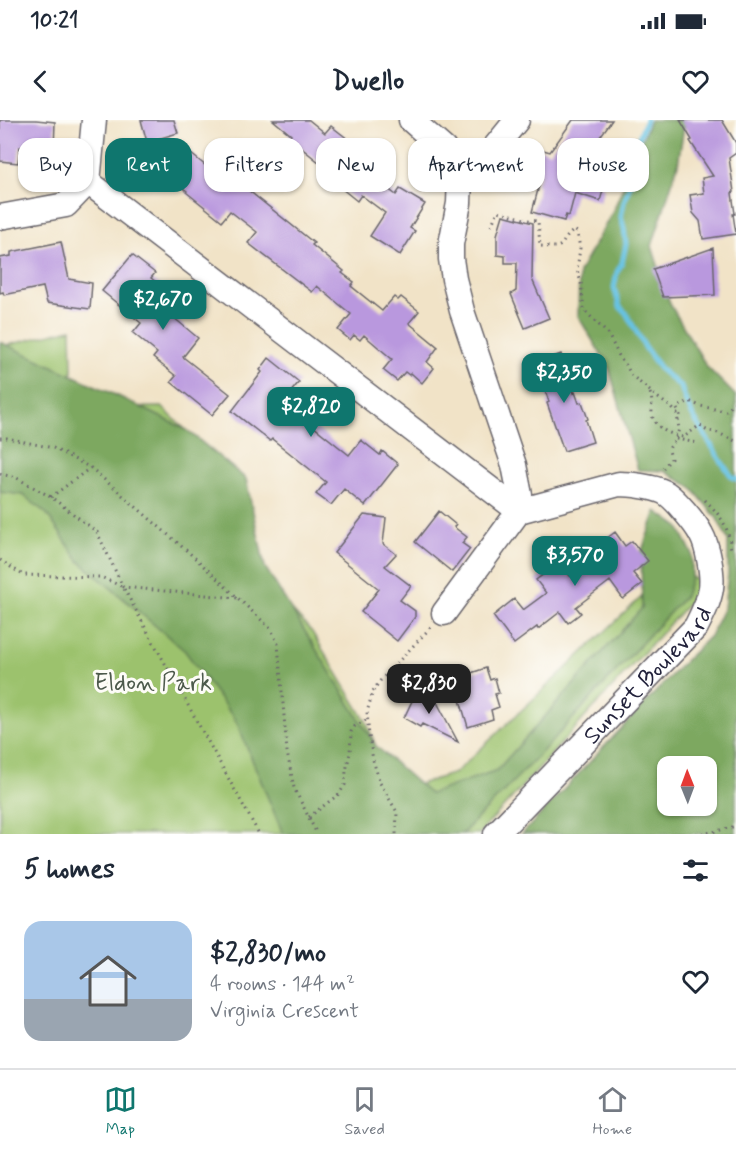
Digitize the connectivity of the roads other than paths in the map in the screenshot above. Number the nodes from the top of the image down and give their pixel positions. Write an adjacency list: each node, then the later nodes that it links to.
1 (94, 120): 6 (street)
2 (411, 120): 4 (street)
3 (517, 120): 5 (street)
4 (431, 138)
5 (502, 138)
6 (93, 139)
7 (93, 186): 11 (street)
8 (78, 192): 10 (street)
9 (459, 192): 11 (street)
10 (0, 217)
11 (519, 511): 12 (street); 13 (street, Sunset Boulevard)
12 (444, 613)
13 (496, 834)

